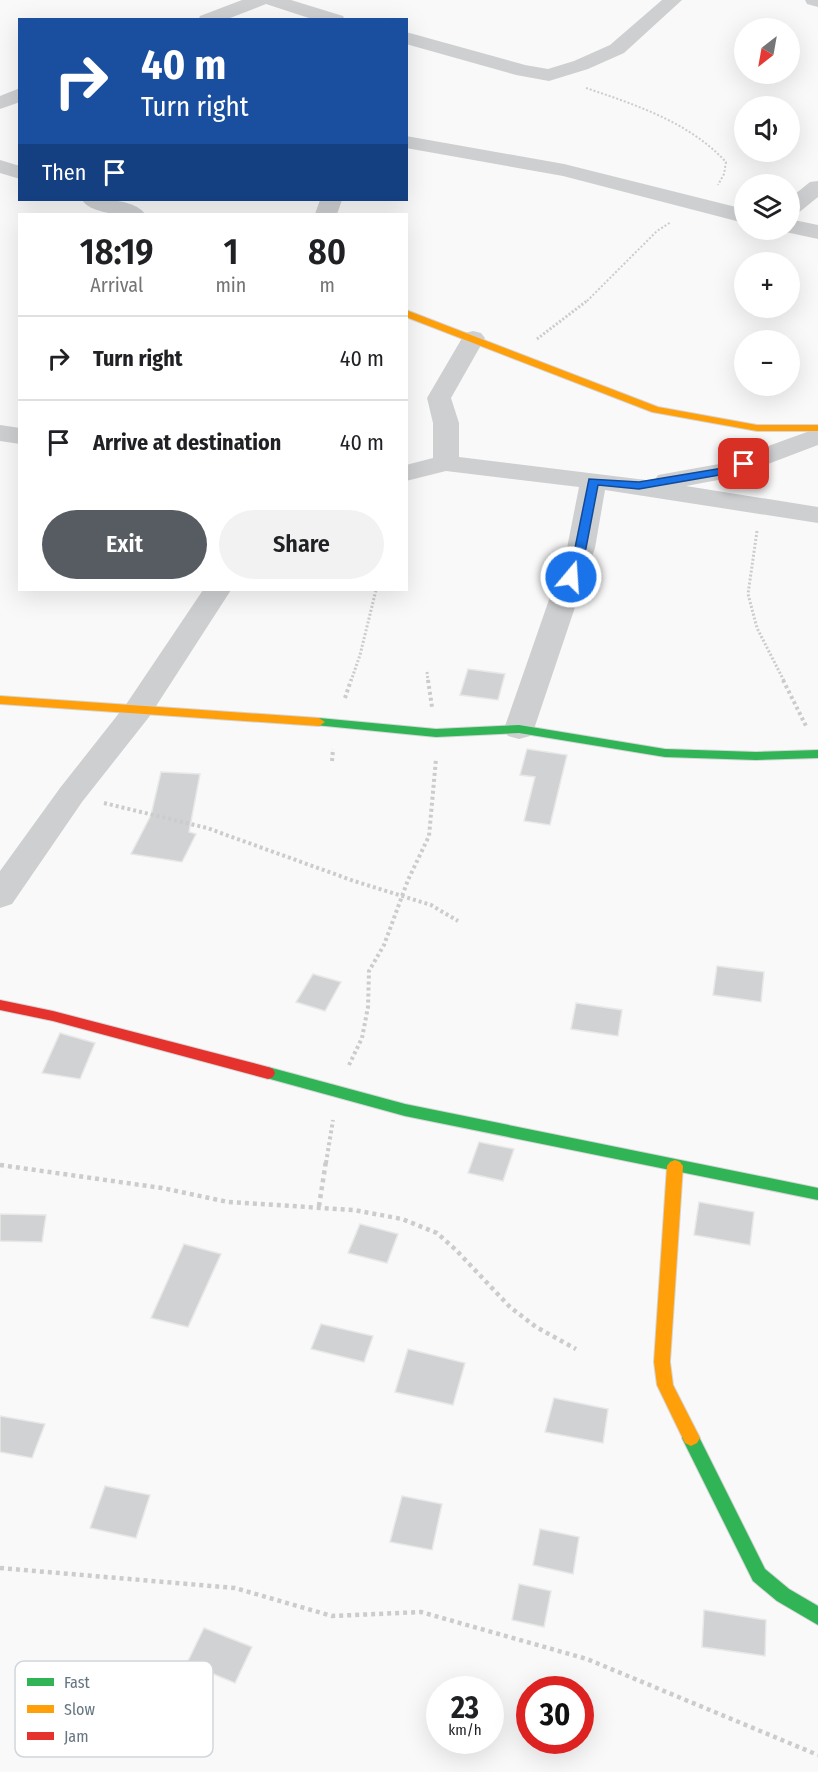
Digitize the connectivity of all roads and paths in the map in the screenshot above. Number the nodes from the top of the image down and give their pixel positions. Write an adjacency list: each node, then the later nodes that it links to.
1 (259, 0): 4 (street)
2 (272, 0): 5 (street)
3 (673, 0): 7 (street)
4 (212, 18)
5 (330, 18)
6 (408, 39): 7 (street)
7 (549, 75): 16 (path)
8 (18, 95): 9 (street)
9 (0, 103)
10 (408, 142): 16 (street)
11 (0, 166): 12 (street)
12 (18, 172)
13 (818, 187): 15 (street)
14 (96, 201): 17 (street)
15 (800, 201)
16 (702, 206): 18 (street); 23 (path)
17 (131, 213)
18 (734, 214)
19 (800, 228): 20 (street)
20 (818, 232)
21 (408, 314): 22 (street)
22 (473, 339): 23 (street); 28 (street)
23 (519, 358): 24 (street)
24 (818, 428)
25 (0, 433): 26 (street)
26 (18, 436)
27 (818, 436): 31 (street)
28 (446, 462): 29 (street); 30 (street)
29 (408, 472)
30 (593, 481): 31 (street); 40 (street)
31 (639, 486): 32 (street)
32 (781, 509): 33 (street); 41 (path)
33 (818, 515)
34 (216, 591): 38 (street)
35 (376, 591): 39 (path)
36 (428, 672): 42 (path)
37 (0, 700): 38 (street)
38 (138, 710): 39 (street); 45 (street)
39 (336, 723): 42 (street); 44 (path)
40 (519, 729): 42 (street); 43 (street)
41 (809, 732)
42 (436, 733): 47 (path)
43 (818, 754)
44 (332, 760)
45 (71, 795): 46 (street); 47 (path)
46 (0, 896)
47 (404, 896): 48 (path); 50 (path)
48 (458, 921)
49 (0, 1005): 50 (street)
50 (336, 1093): 52 (street); 54 (path)
51 (0, 1165): 54 (path)
52 (675, 1166): 53 (street); 57 (street)
53 (818, 1194)
54 (319, 1206): 55 (path)
55 (576, 1349)
56 (0, 1568): 58 (path)
57 (818, 1617)
58 (818, 1755)

